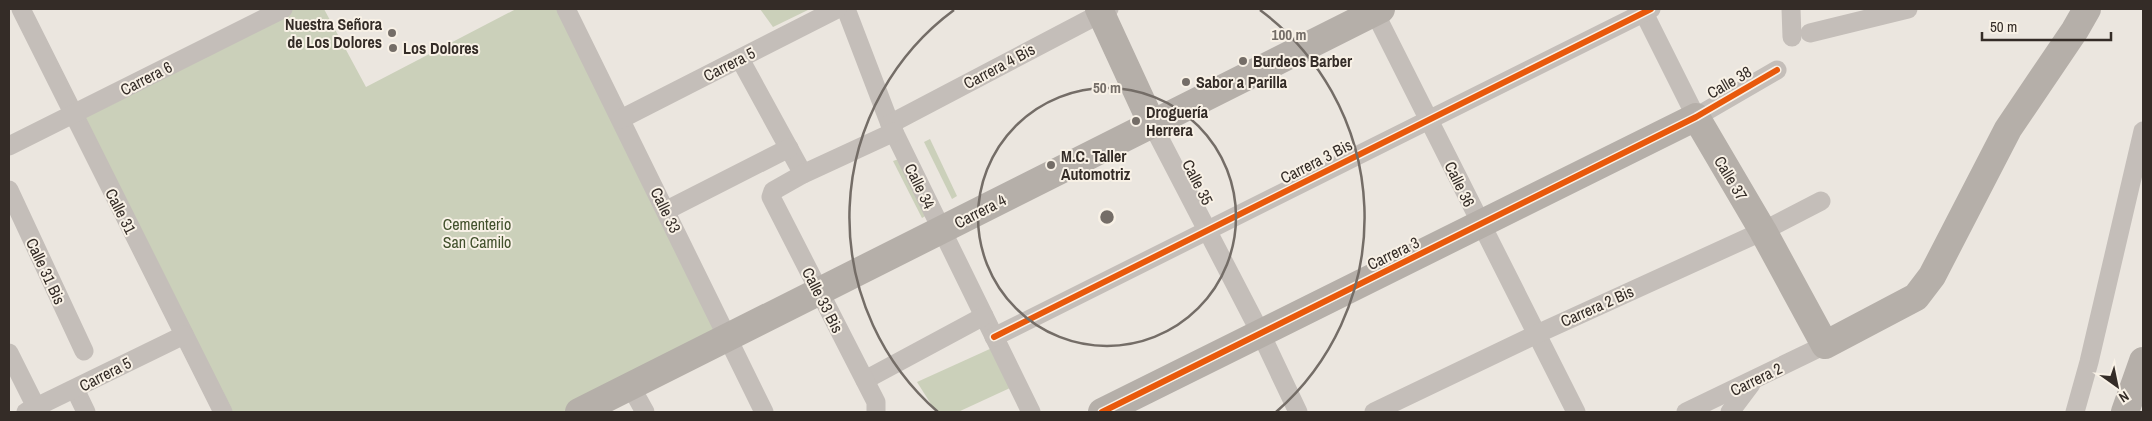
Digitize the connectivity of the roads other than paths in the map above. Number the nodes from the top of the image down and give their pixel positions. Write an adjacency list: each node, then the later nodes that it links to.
1 (21, 9): 14 (street, Calle 31)
2 (283, 9): 14 (street, Carrera 6)
3 (566, 9): 16 (street, Calle 33)
4 (837, 9): 12 (street, Carrera 5)
5 (846, 9): 19 (street, Calle 34)
6 (1791, 9): 7 (street)
7 (1908, 9)
8 (2087, 9): 38 (street)
9 (1103, 10): 18 (street, Calle 35); 19 (street, Carrera 4 Bis)
10 (1376, 10): 17 (street, Calle 36); 18 (street, Carrera 4)
11 (1646, 10): 15 (street, Calle 37); 17 (street, Carrera 3 Bis)
12 (740, 59): 16 (street, Carrera 5); 22 (street)
13 (1777, 70): 15 (street, Calle 38)
14 (72, 115): 21 (street, Carrera 6); 35 (street, Calle 31)
15 (1696, 117): 27 (street, Carrera 3); 30 (street, Calle 37)
16 (621, 120): 26 (street, Calle 33)
17 (1429, 120): 27 (street, Calle 36); 29 (street, Carrera 3 Bis)
18 (1152, 124): 28 (street, Carrera 4); 29 (street, Calle 35)
19 (892, 128): 23 (street); 28 (street, Calle 34)
20 (2143, 131): 60 (street)
21 (9, 146)
22 (790, 148): 23 (street); 26 (street)
23 (803, 174): 31 (street, Calle 33 Bis)
24 (9, 190): 39 (street, Calle 31 Bis)
25 (1821, 201): 30 (street, Carrera 2 Bis)
26 (667, 210): 37 (street, Calle 33)
27 (1481, 225): 33 (street, Carrera 3); 34 (street, Calle 36)
28 (942, 230): 31 (street, Carrera 4); 32 (street, Calle 34)
29 (1208, 230): 33 (street, Calle 35); 36 (street, Carrera 3 Bis)
30 (1763, 231): 34 (street, Carrera 2 Bis); 38 (street, Calle 37)
31 (819, 292): 37 (street, Carrera 4); 42 (street, Calle 33 Bis)
32 (984, 316): 36 (street, Calle 34); 42 (street)
33 (1261, 334): 54 (street, Carrera 3); 55 (street, Calle 35)
34 (1537, 334): 56 (street, Carrera 2 Bis); 57 (street, Calle 36)
35 (184, 335): 45 (street, Carrera 5); 49 (street, Calle 31)
36 (994, 337): 53 (street, Calle 34)
37 (727, 338): 44 (street, Carrera 4); 52 (street, Calle 33)
38 (1825, 345): 43 (street, Carrera 2)
39 (84, 351)
40 (9, 353): 46 (street)
41 (2143, 362): 61 (street)
42 (865, 380): 47 (street, Calle 33 Bis)
43 (1754, 381): 58 (street, Carrera 2); 59 (street)
44 (630, 386): 50 (street, Carrera 4); 51 (street)
45 (75, 389): 46 (street, Carrera 5); 48 (street)
46 (30, 410)
47 (876, 410)
48 (86, 412)
49 (223, 412)
50 (579, 412)
51 (645, 412)
52 (764, 412)
53 (1030, 412)
54 (1102, 412)
55 (1298, 412)
56 (1374, 412)
57 (1576, 412)
58 (1686, 412)
59 (1730, 412)
60 (2075, 412)
61 (2124, 412)

